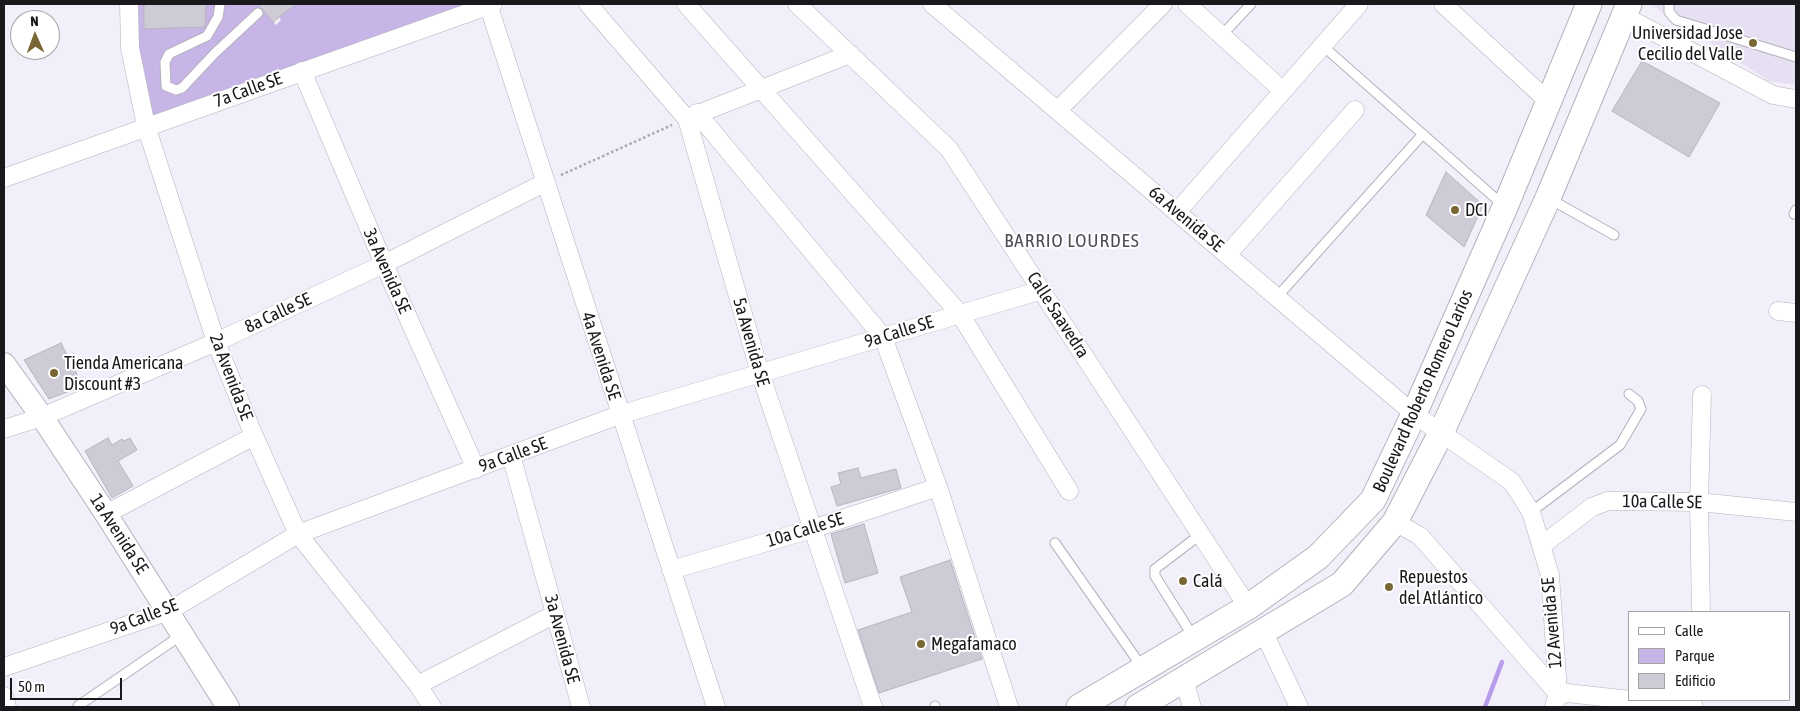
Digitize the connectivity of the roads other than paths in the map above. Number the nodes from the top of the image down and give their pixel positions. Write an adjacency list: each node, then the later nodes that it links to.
1 (129, 4): 29 (street, 2a Avenida SE)
2 (220, 4): 16 (lane)
3 (490, 4): 21 (street, 7a Calle SE); 32 (street, 4a Avenida SE)
4 (588, 4): 28 (street, 5a Avenida SE)
5 (686, 4): 22 (street)
6 (797, 4): 19 (street, Calle Saavedra)
7 (932, 4): 26 (street, 6a Avenida SE)
8 (1187, 4): 17 (street)
9 (1251, 4): 17 (lane)
10 (1359, 4): 18 (street)
11 (1444, 4): 25 (street)
12 (1589, 4): 25 (main road, Boulevard Roberto Romero Larios)
13 (1669, 4): 20 (lane)
14 (1156, 6): 26 (street)
15 (1627, 10): 24 (street); 33 (main road, Boulevard Roberto Romero Larios)
16 (258, 14)
17 (1222, 35): 23 (street)
18 (1322, 46): 23 (street); 30 (lane)
19 (850, 54): 22 (street); 39 (street, Calle Saavedra)
20 (1796, 57)
21 (302, 71): 29 (street, 7a Calle SE); 38 (street, 3a Avenida SE)
22 (764, 90): 28 (street); 43 (street)
23 (1283, 91): 35 (street)
24 (1796, 99)
25 (1550, 103): 34 (main road, Boulevard Roberto Romero Larios)
26 (1058, 110): 35 (street, 6a Avenida SE)
27 (1355, 110): 37 (street)
28 (692, 116): 44 (street); 47 (street, 5a Avenida SE)
29 (146, 126): 31 (street, 7a Calle SE); 45 (street, 2a Avenida SE)
30 (1423, 134): 34 (lane); 40 (lane)
31 (4, 178)
32 (546, 182): 38 (street, 8a Calle SE); 51 (street, 4a Avenida SE)
33 (1548, 198): 36 (lane); 54 (main road, Boulevard Roberto Romero Larios)
34 (1505, 207): 50 (main road, Boulevard Roberto Romero Larios)
35 (1177, 212): 37 (street, 6a Avenida SE)
36 (1614, 235)
37 (1227, 255): 40 (street, 6a Avenida SE)
38 (384, 264): 45 (street, 8a Calle SE); 57 (street, 3a Avenida SE)
39 (1042, 290): 43 (street, 9a Calle SE); 67 (street, Calle Saavedra)
40 (1277, 297): 50 (street, 6a Avenida SE)
41 (1778, 311): 42 (street)
42 (1796, 313)
43 (960, 314): 44 (street, 9a Calle SE); 59 (street)
44 (883, 337): 47 (street, 9a Calle SE); 58 (street)
45 (216, 342): 52 (street, 8a Calle SE); 55 (street, 2a Avenida SE)
46 (4, 364): 52 (street, 1a Avenida SE)
47 (760, 374): 51 (street, 9a Calle SE); 65 (street, 5a Avenida SE)
48 (1629, 394): 61 (lane)
49 (1702, 395): 60 (street)
50 (1414, 414): 54 (street, 6a Avenida SE); 71 (main road, Boulevard Roberto Romero Larios)
51 (620, 415): 56 (street, 9a Calle SE); 70 (street, 4a Avenida SE)
52 (42, 416): 53 (street, 8a Calle SE); 63 (street, 1a Avenida SE)
53 (4, 429)
54 (1442, 431): 61 (street, 12 Avenida SE); 64 (main road, Boulevard Roberto Romero Larios)
55 (254, 436): 63 (street); 66 (street, 2a Avenida SE)
56 (511, 456): 57 (street, 9a Calle SE); 74 (street, 3a Avenida SE)
57 (476, 469): 66 (street, 9a Calle SE)
58 (938, 487): 65 (street, 10a Calle SE); 91 (street)
59 (1069, 491)
60 (1700, 502): 62 (street, 10a Calle SE); 69 (street, 10a Calle SE); 73 (street)
61 (1531, 512): 69 (street, 12 Avenida SE)
62 (1796, 512)
63 (106, 514): 72 (street, 1a Avenida SE)
64 (1395, 522): 75 (main road, Boulevard Roberto Romero Larios); 83 (street)
65 (812, 529): 70 (street, 10a Calle SE); 90 (street, 5a Avenida SE)
66 (298, 534): 72 (street, 9a Calle SE); 81 (street, 2a Avenida SE)
67 (1201, 534): 71 (street, Calle Saavedra); 77 (lane)
68 (1055, 543): 79 (lane)
69 (1541, 546): 83 (street, 12 Avenida SE)
70 (671, 570): 89 (street, 4a Avenida SE)
71 (1248, 607): 77 (main road, Boulevard Roberto Romero Larios)
72 (169, 611): 76 (street, 1a Avenida SE); 78 (street, 9a Calle SE)
73 (1701, 611)
74 (555, 614): 81 (street); 88 (street, 3a Avenida SE)
75 (1264, 633): 80 (main road, Boulevard Roberto Romero Larios); 95 (street)
76 (183, 634): 84 (lane); 86 (street, 1a Avenida SE)
77 (1194, 639): 79 (main road, Boulevard Roberto Romero Larios)
78 (4, 667)
79 (1143, 669): 92 (main road, Boulevard Roberto Romero Larios)
80 (1184, 680): 93 (main road, Boulevard Roberto Romero Larios); 94 (street)
81 (418, 685): 87 (street, 2a Avenida SE)
82 (4, 696): 85 (street)
83 (1559, 702): 96 (street)
84 (78, 706)
85 (7, 707)
86 (228, 707)
87 (432, 707)
88 (580, 707)
89 (716, 707)
90 (873, 707)
91 (1009, 707)
92 (1079, 707)
93 (1138, 707)
94 (1192, 707)
95 (1299, 707)
96 (1694, 707)

